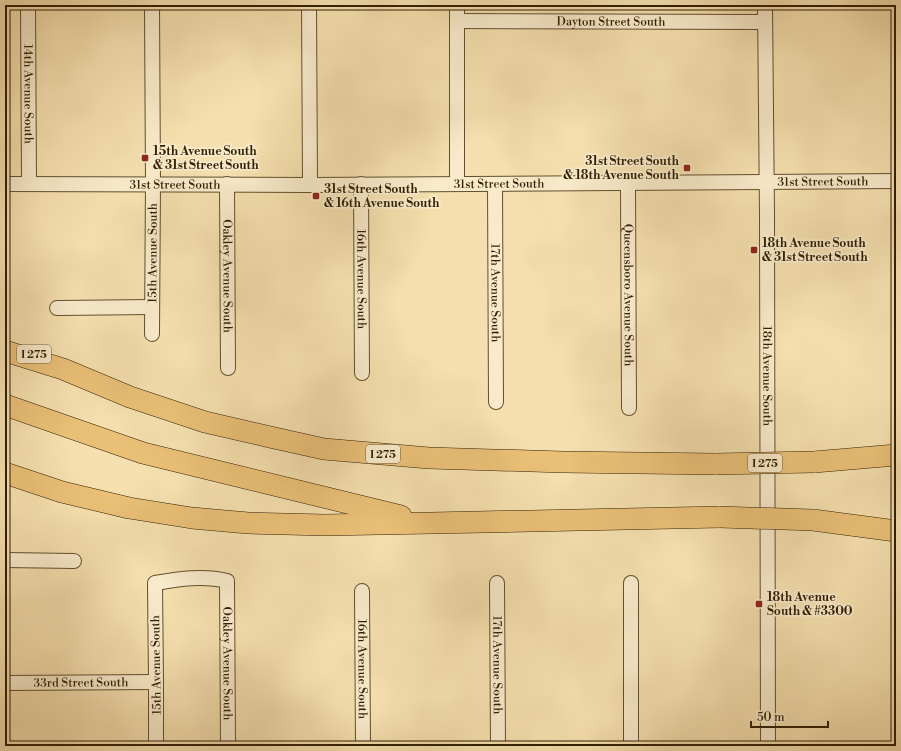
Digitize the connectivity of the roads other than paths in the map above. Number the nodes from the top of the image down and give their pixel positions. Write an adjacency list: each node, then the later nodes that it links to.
1 (28, 5): 13 (street, 14th Avenue South)
2 (152, 5): 14 (street, 15th Avenue South)
3 (309, 5): 18 (street)
4 (457, 5): 6 (street)
5 (765, 5): 7 (street, 18th Avenue South)
6 (457, 21): 7 (street, Dayton Street South); 11 (street)
7 (765, 22): 10 (street, 18th Avenue South)
8 (896, 181): 10 (street, 31st Street South)
9 (628, 182): 10 (street, 31st Street South); 17 (street, 31st Street South); 29 (street, Queensboro Avenue South)
10 (767, 182): 51 (street, 18th Avenue South)
11 (457, 183): 16 (street, 31st Street South); 17 (street, 31st Street South)
12 (5, 184): 13 (street, 31st Street South)
13 (29, 184): 14 (street, 31st Street South)
14 (154, 184): 15 (street, 31st Street South); 19 (street, 15th Avenue South)
15 (227, 184): 18 (street, 31st Street South); 24 (street, Oakley Avenue South)
16 (361, 184): 18 (street, 31st Street South); 26 (street, 16th Avenue South)
17 (495, 184): 27 (street, 17th Avenue South)
18 (310, 185)
19 (152, 307): 20 (street); 21 (street, 15th Avenue South)
20 (57, 308)
21 (152, 334)
22 (5, 338): 25 (highway, I 275)
23 (5, 351): 25 (highway)
24 (228, 368)
25 (63, 369): 31 (highway, I 275, bridge)
26 (362, 373)
27 (496, 402)
28 (5, 405): 36 (highway)
29 (630, 408)
30 (896, 455): 31 (highway)
31 (814, 462): 32 (highway, I 275)
32 (896, 462)
33 (5, 473): 36 (highway)
34 (896, 518): 35 (highway)
35 (814, 520): 36 (highway, bridge); 37 (highway)
36 (432, 523)
37 (896, 531)
38 (5, 560): 39 (street)
39 (74, 561)
40 (154, 583): 44 (street, 15th Avenue South); 47 (street, Oakley Avenue South)
41 (497, 583): 49 (street, 17th Avenue South)
42 (631, 583): 50 (street)
43 (362, 591): 48 (street, 16th Avenue South)
44 (156, 682): 45 (street, 33rd Street South); 46 (street, 15th Avenue South)
45 (5, 683)
46 (156, 746)
47 (228, 746)
48 (363, 746)
49 (498, 746)
50 (631, 746)
51 (768, 746)

